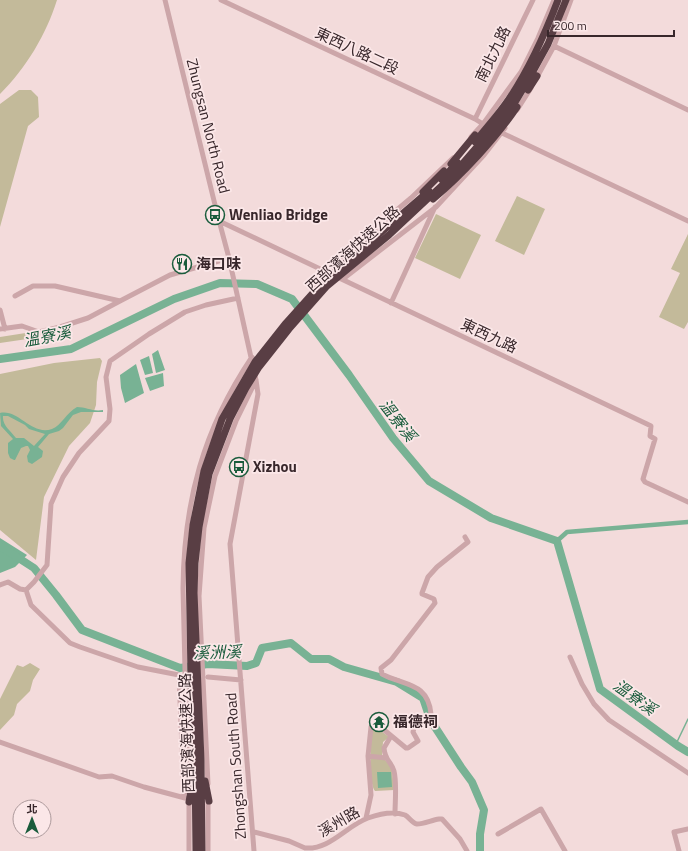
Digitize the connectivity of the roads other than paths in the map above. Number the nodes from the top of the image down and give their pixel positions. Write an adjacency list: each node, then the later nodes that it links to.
1 (165, 0): 17 (street, Zhungsan North Road)
2 (221, 0): 13 (street, 東西八路二段)
3 (533, 0): 13 (street, 南北九路)
4 (554, 0): 9 (street)
5 (558, 0): 8 (highway, 西部濱海快速公路)
6 (566, 0): 8 (highway, 西部濱海快速公路)
7 (571, 0): 8 (street)
8 (548, 44): 10 (street); 11 (highway, 西部濱海快速公路); 12 (street)
9 (521, 72): 14 (street); 19 (highway)
10 (537, 76): 15 (street); 20 (highway)
11 (511, 102): 19 (highway, 西部濱海快速公路); 20 (highway, 西部濱海快速公路)
12 (688, 110)
13 (475, 119): 14 (street, 東西八路二段)
14 (483, 124): 22 (street)
15 (502, 133): 16 (street); 18 (street)
16 (436, 207): 23 (street); 27 (street)
17 (219, 221): 21 (street, Zhungsan North Road); 22 (street, 東西九路)
18 (688, 221)
19 (388, 226): 43 (highway, 西部濱海快速公路)
20 (389, 235): 43 (highway, 西部濱海快速公路)
21 (229, 258): 25 (street, Zhungsan North Road); 26 (street)
22 (323, 270): 23 (street, 東西九路)
23 (343, 279): 27 (street, 東西九路)
24 (15, 296): 26 (street)
25 (238, 298): 30 (street); 35 (street)
26 (120, 301): 29 (street)
27 (391, 302): 32 (street, 東西九路)
28 (0, 310): 29 (street)
29 (2, 329)
30 (252, 357): 31 (street); 45 (street)
31 (256, 380): 37 (street); 38 (street, Zhongshan South Road)
32 (688, 502)
33 (465, 537): 39 (street)
34 (0, 585): 35 (street)
35 (26, 590): 45 (street)
36 (570, 657): 44 (street)
37 (205, 677): 38 (street); 46 (street)
38 (241, 680): 50 (street, Zhongshan South Road)
39 (391, 736): 41 (street); 42 (street)
40 (0, 742): 45 (street)
41 (368, 756): 42 (street); 48 (street)
42 (386, 758): 47 (street)
43 (198, 760): 45 (highway); 46 (highway); 53 (highway, 西部濱海快速公路); 54 (highway, 西部濱海快速公路)
44 (688, 773)
45 (186, 800): 52 (street)
46 (209, 801): 55 (street)
47 (395, 814): 48 (street, 溪州路); 57 (street, 溪州路)
48 (366, 818): 50 (street, 溪州路)
49 (688, 829): 59 (street)
50 (254, 832): 56 (street, Zhongshan South Road)
51 (498, 834): 58 (street)
52 (189, 851)
53 (196, 851)
54 (202, 851)
55 (208, 851)
56 (254, 851)
57 (466, 851)
58 (565, 851)
59 (679, 851)

